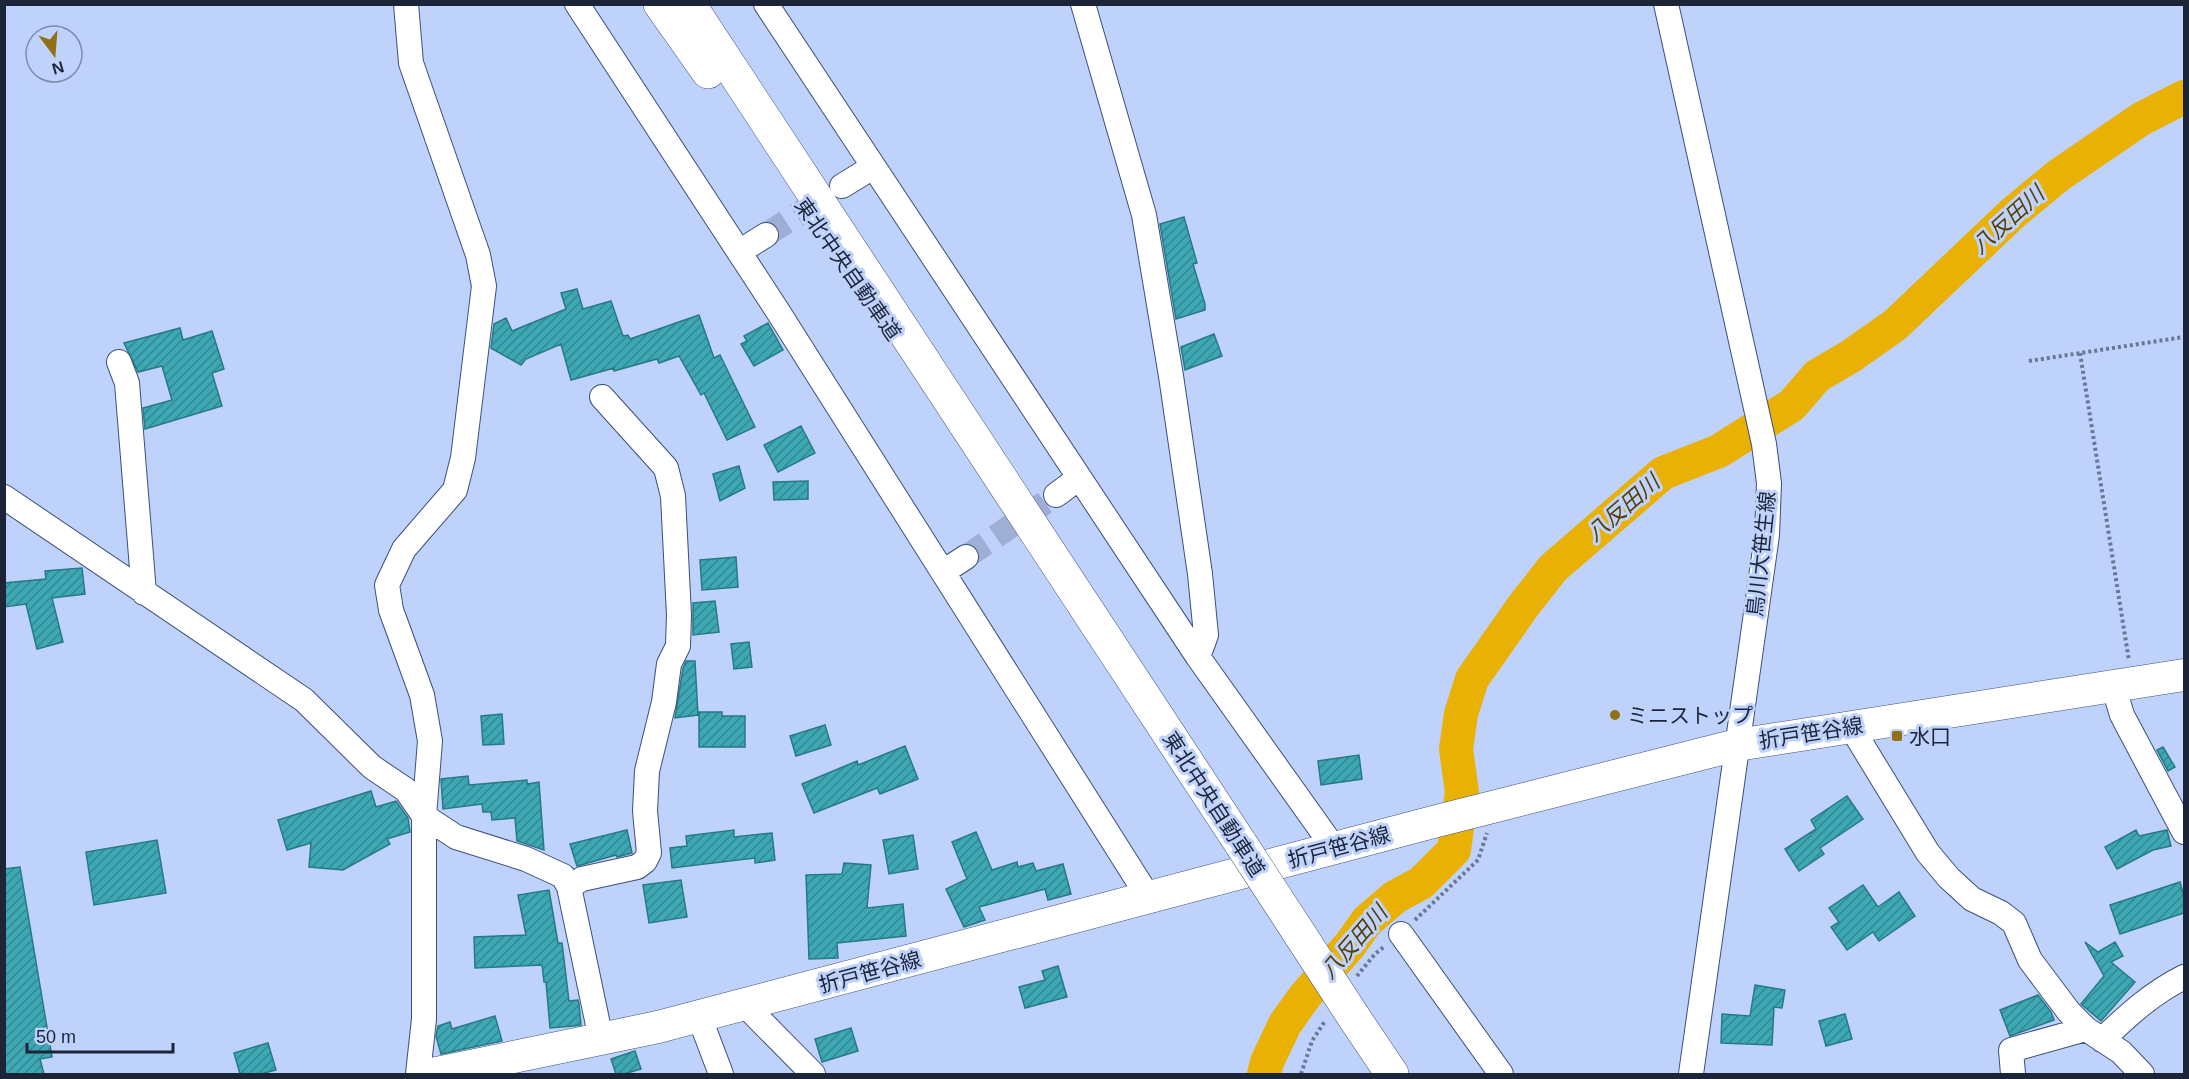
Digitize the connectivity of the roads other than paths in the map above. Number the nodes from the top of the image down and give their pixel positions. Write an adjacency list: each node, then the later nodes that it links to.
1 (406, 4): 26 (street)
2 (577, 4): 11 (street)
3 (660, 4): 17 (highway, 東北中央自動車道)
4 (689, 4): 17 (highway, 東北中央自動車道)
5 (766, 4): 8 (street)
6 (1083, 4): 21 (street)
7 (1666, 4): 25 (street, 鳥川大笹生線)
8 (873, 167): 9 (street); 14 (street)
9 (842, 186)
10 (766, 235): 11 (street)
11 (739, 252): 19 (street)
12 (119, 362): 20 (street)
13 (602, 397): 29 (street)
14 (1079, 478): 15 (street); 21 (street)
15 (1056, 495)
16 (4, 497): 20 (street)
17 (1036, 534): 41 (highway, 東北中央自動車道, bridge)
18 (966, 557): 19 (street)
19 (943, 572): 30 (street)
20 (144, 593): 26 (street)
21 (1198, 657): 28 (street)
22 (2184, 675): 23 (main road, 折戸笹谷線)
23 (2123, 684): 24 (main road, 折戸笹谷線); 27 (street)
24 (1851, 727): 25 (main road, 折戸笹谷線); 35 (street)
25 (1737, 745): 28 (main road, 折戸笹谷線); 43 (street, 鳥川大笹生線)
26 (424, 816): 29 (street); 37 (street)
27 (2184, 832)
28 (1334, 848): 30 (main road, 折戸笹谷線)
29 (569, 887): 36 (street)
30 (1149, 898): 33 (main road, 折戸笹谷線)
31 (1401, 934): 42 (street)
32 (2184, 977): 35 (street)
33 (745, 1005): 34 (main road, 折戸笹谷線); 40 (street)
34 (699, 1016): 36 (main road, 折戸笹谷線); 39 (street)
35 (2094, 1034): 44 (street); 45 (street)
36 (601, 1039): 38 (main road, 折戸笹谷線)
37 (418, 1074)
38 (432, 1074)
39 (721, 1074)
40 (813, 1074)
41 (1392, 1074)
42 (1501, 1074)
43 (1691, 1074)
44 (2013, 1074)
45 (2142, 1074)

